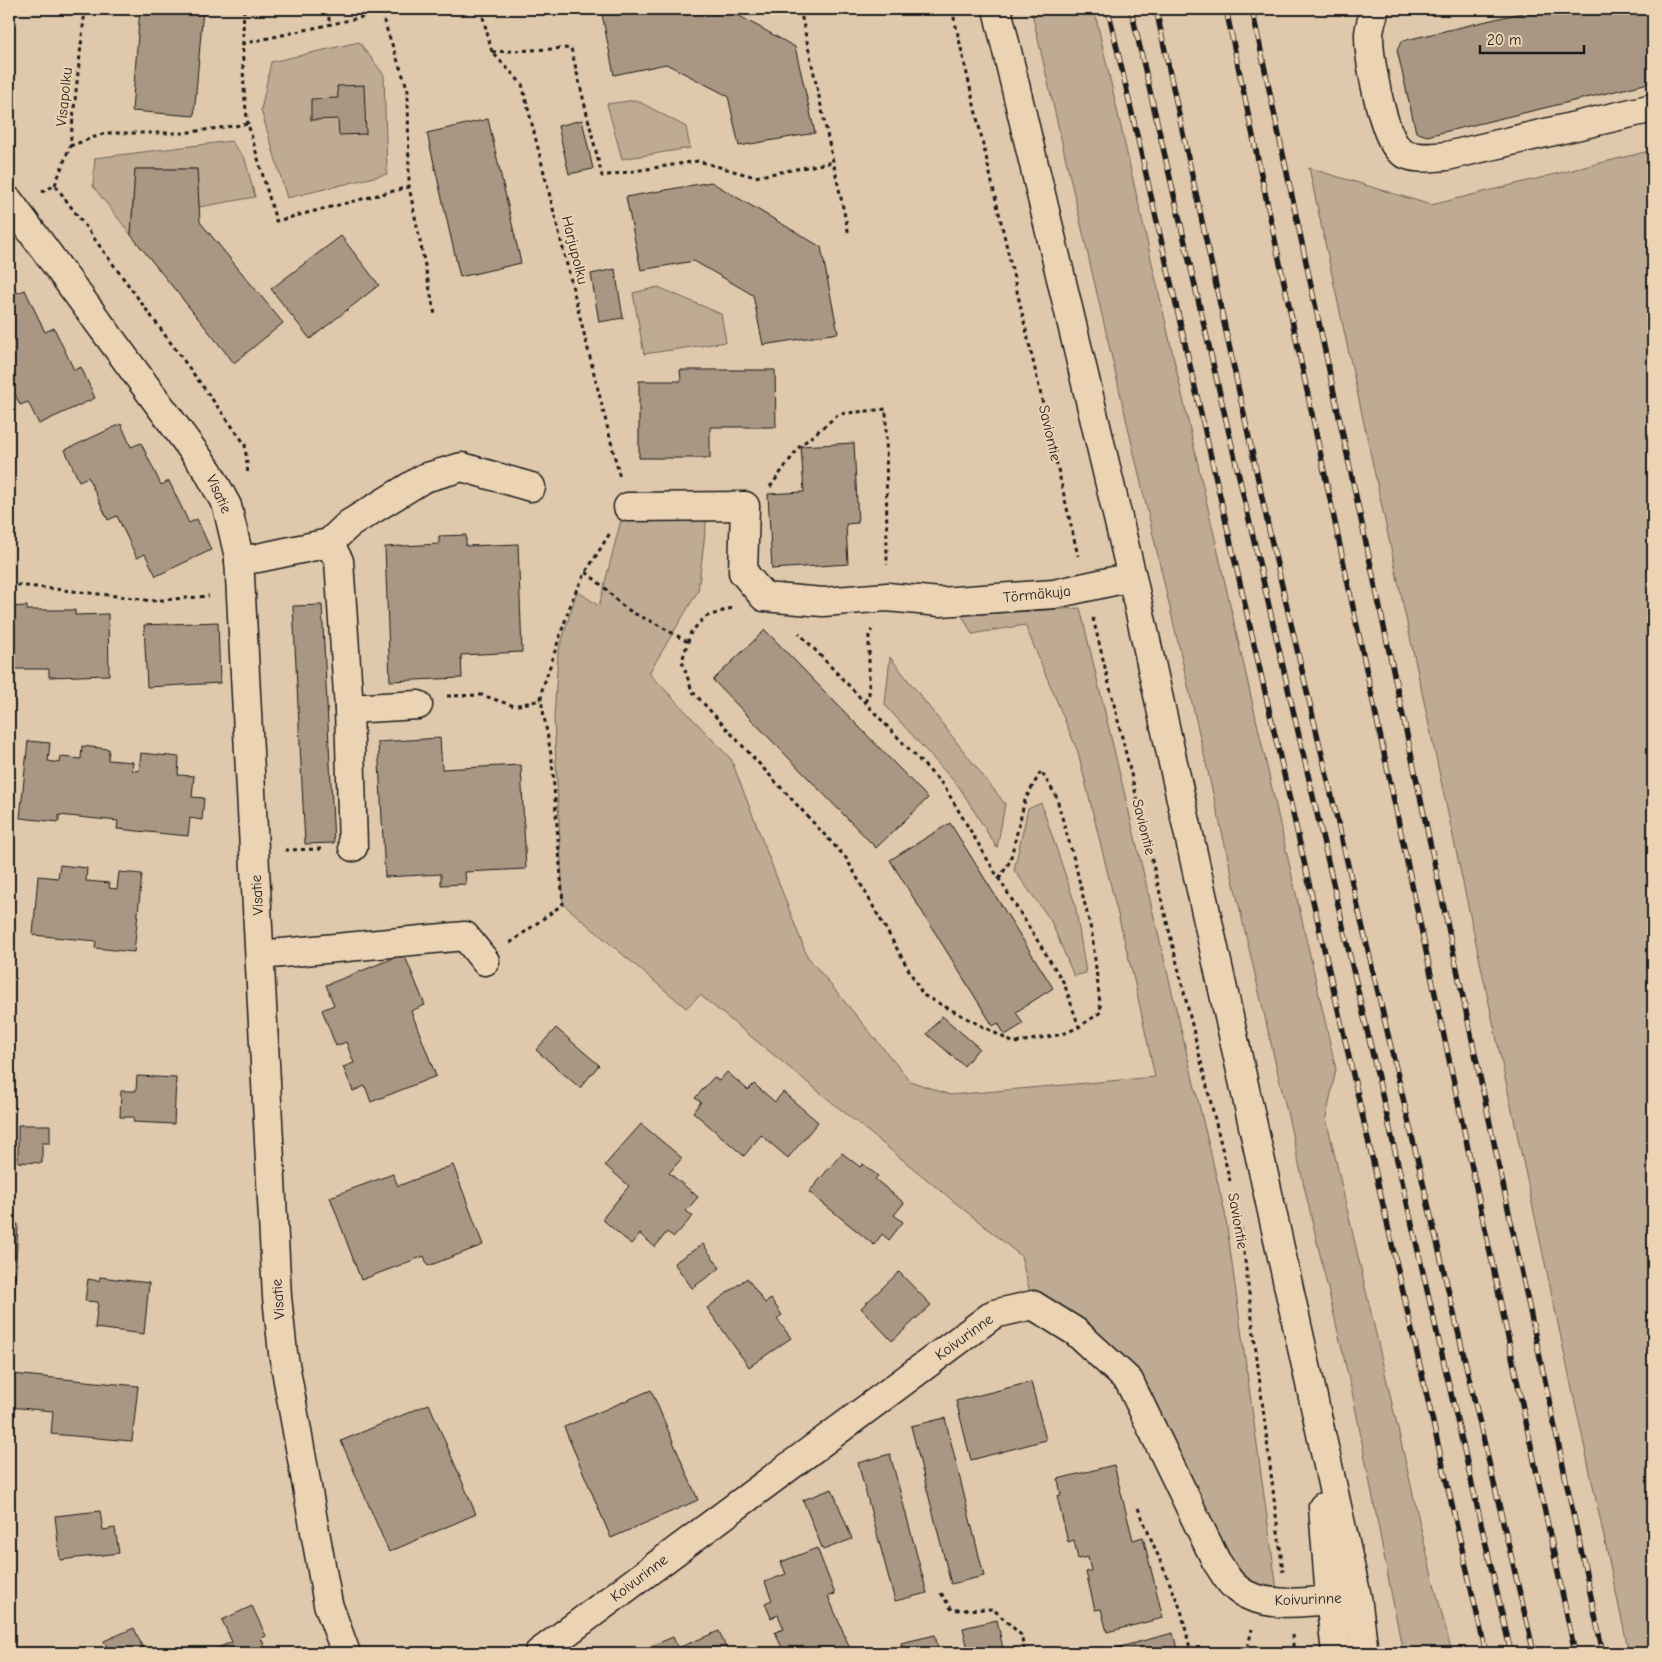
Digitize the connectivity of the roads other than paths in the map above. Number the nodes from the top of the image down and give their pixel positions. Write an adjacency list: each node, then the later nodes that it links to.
1 (997, 9): 9 (street)
2 (1375, 9): 3 (street)
3 (1653, 108)
4 (9, 201): 8 (street, Visatie)
5 (531, 487): 7 (street)
6 (628, 507): 9 (street, Törmäkuja)
7 (329, 544): 8 (street); 11 (street)
8 (239, 561): 13 (street, Visatie)
9 (1132, 577): 15 (street)
10 (418, 705): 11 (street)
11 (349, 709): 12 (street)
12 (353, 847)
13 (260, 955): 14 (street); 19 (street, Visatie)
14 (485, 961)
15 (1316, 1413): 16 (street); 17 (street)
16 (1357, 1597): 17 (street, Koivurinne); 21 (street)
17 (1330, 1599): 18 (street, Koivurinne); 20 (street)
18 (547, 1651)
19 (346, 1653)
20 (1336, 1653)
21 (1364, 1653)

